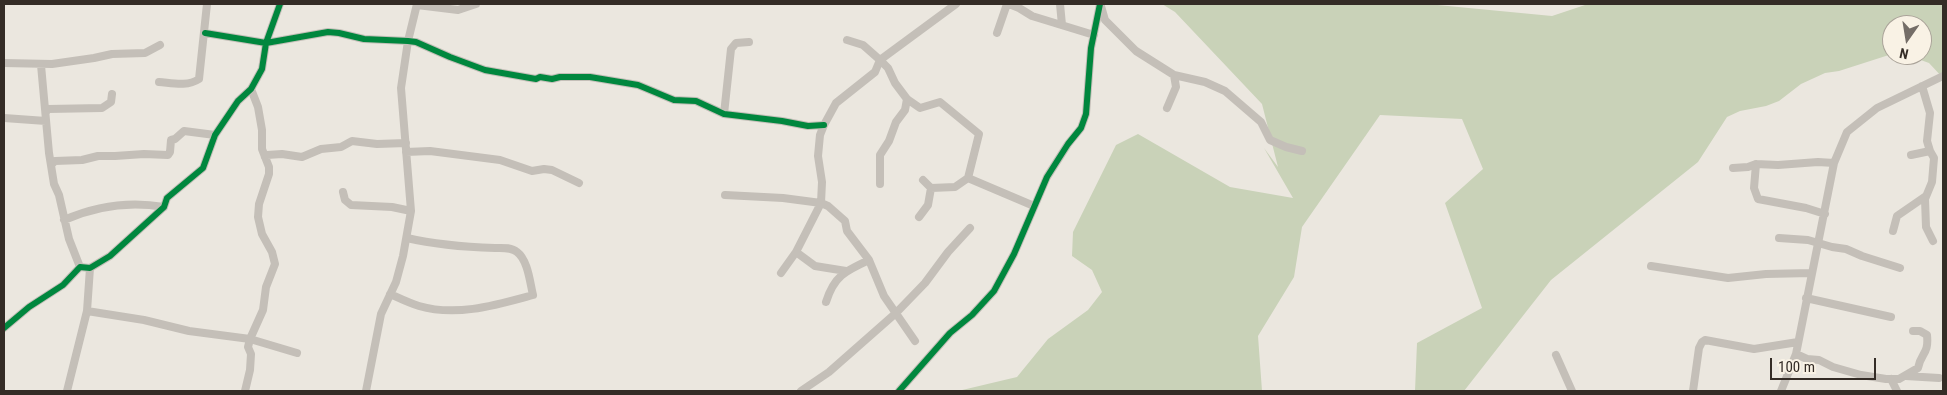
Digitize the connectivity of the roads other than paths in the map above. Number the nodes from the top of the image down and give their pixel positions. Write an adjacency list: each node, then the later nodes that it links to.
1 (207, 4): 10 (street)
2 (280, 4): 16 (street)
3 (476, 4): 7 (street)
4 (956, 4): 18 (street)
5 (1008, 4): 9 (street); 11 (street)
6 (1060, 4): 9 (street)
7 (417, 5): 14 (street)
8 (1101, 5): 12 (street); 21 (street)
9 (1062, 25): 12 (street)
10 (205, 33): 16 (street); 23 (street)
11 (997, 33)
12 (1094, 35): 54 (street)
13 (847, 40): 18 (street)
14 (408, 41): 16 (street); 30 (street); 35 (street)
15 (749, 42): 30 (street)
16 (266, 43): 25 (street)
17 (160, 45): 20 (street)
18 (880, 60): 27 (street); 33 (street)
19 (4, 63): 20 (street)
20 (41, 64): 29 (street)
21 (1174, 75): 28 (street); 36 (street)
22 (1943, 76): 24 (street)
23 (158, 82)
24 (1922, 86): 37 (street); 41 (street)
25 (251, 89): 34 (street); 40 (street)
26 (112, 94): 29 (street)
27 (907, 99): 45 (street); 48 (street)
28 (1167, 108)
29 (46, 112): 32 (street)
30 (724, 114): 33 (street)
31 (4, 118): 32 (street)
32 (46, 121): 42 (street)
33 (824, 125): 53 (street)
34 (216, 135): 42 (street); 55 (street)
35 (406, 143): 38 (street); 40 (street)
36 (1302, 151)
37 (1930, 151): 39 (street); 52 (street)
38 (406, 152): 47 (street); 56 (street)
39 (1911, 155)
40 (265, 157): 83 (street)
41 (1834, 163): 43 (street); 57 (street)
42 (52, 164): 59 (street)
43 (1756, 164): 44 (street); 57 (street)
44 (1733, 168)
45 (968, 178): 49 (street); 54 (street)
46 (922, 180): 49 (street)
47 (579, 183)
48 (880, 184)
49 (931, 188): 58 (street)
50 (343, 192): 56 (street)
51 (725, 195): 53 (street)
52 (1926, 196): 61 (street); 64 (street)
53 (821, 203): 66 (street); 67 (street)
54 (1034, 206): 96 (street)
55 (164, 207): 59 (street); 70 (street)
56 (411, 211): 62 (street)
57 (1825, 214): 65 (street)
58 (919, 217)
59 (64, 220): 69 (street)
60 (970, 228): 79 (street)
61 (1893, 231)
62 (407, 238): 75 (street); 75 (street)
63 (1779, 238): 65 (street)
64 (1933, 241)
65 (1818, 242): 71 (street); 74 (street)
66 (796, 252): 72 (street); 73 (street)
67 (869, 260): 72 (street); 79 (street)
68 (1651, 266): 74 (street)
69 (80, 267): 70 (street); 81 (street)
70 (90, 268): 78 (street)
71 (1900, 268)
72 (846, 271): 77 (street)
73 (781, 273)
74 (1811, 273): 76 (street)
75 (390, 294): 94 (street)
76 (1806, 298): 80 (street); 85 (street)
77 (826, 302)
78 (87, 311): 83 (street); 92 (street)
79 (896, 313): 84 (street); 95 (street)
80 (1891, 317)
81 (4, 328)
82 (1913, 331): 89 (street)
83 (250, 339): 86 (street); 93 (street)
84 (915, 341)
85 (1798, 342): 87 (street); 98 (street)
86 (298, 353)
87 (1796, 354): 91 (street); 99 (street)
88 (1556, 355): 97 (street)
89 (1906, 376): 90 (street); 91 (street)
90 (1939, 378)
91 (1891, 379): 100 (street)
92 (67, 391)
93 (245, 391)
94 (366, 391)
95 (801, 391)
96 (899, 391)
97 (1572, 391)
98 (1693, 391)
99 (1782, 391)
100 (1897, 391)

